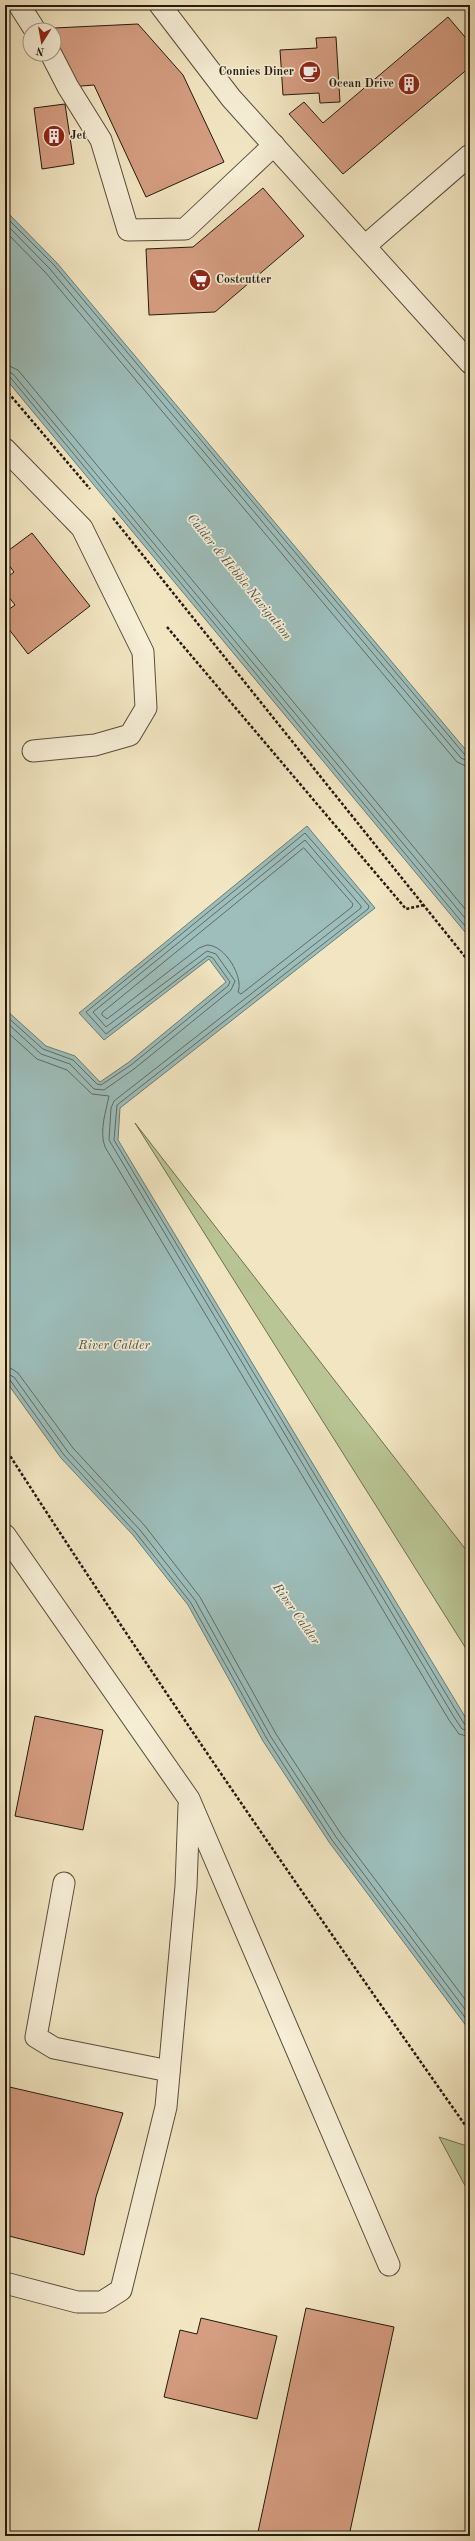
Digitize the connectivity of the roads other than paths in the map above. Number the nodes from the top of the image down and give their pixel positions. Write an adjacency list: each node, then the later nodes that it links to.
1 (19, 5): 3 (lane)
2 (160, 5): 5 (lane)
3 (30, 22)
4 (55, 62): 5 (lane)
5 (274, 146): 7 (lane)
6 (470, 155): 7 (lane)
7 (365, 246): 8 (lane)
8 (470, 363)
9 (5, 450): 10 (lane)
10 (33, 751)
11 (5, 1535): 12 (lane)
12 (189, 1799): 14 (lane); 15 (lane)
13 (64, 1883): 14 (lane)
14 (170, 2071): 16 (lane)
15 (389, 2265)
16 (5, 2283)

